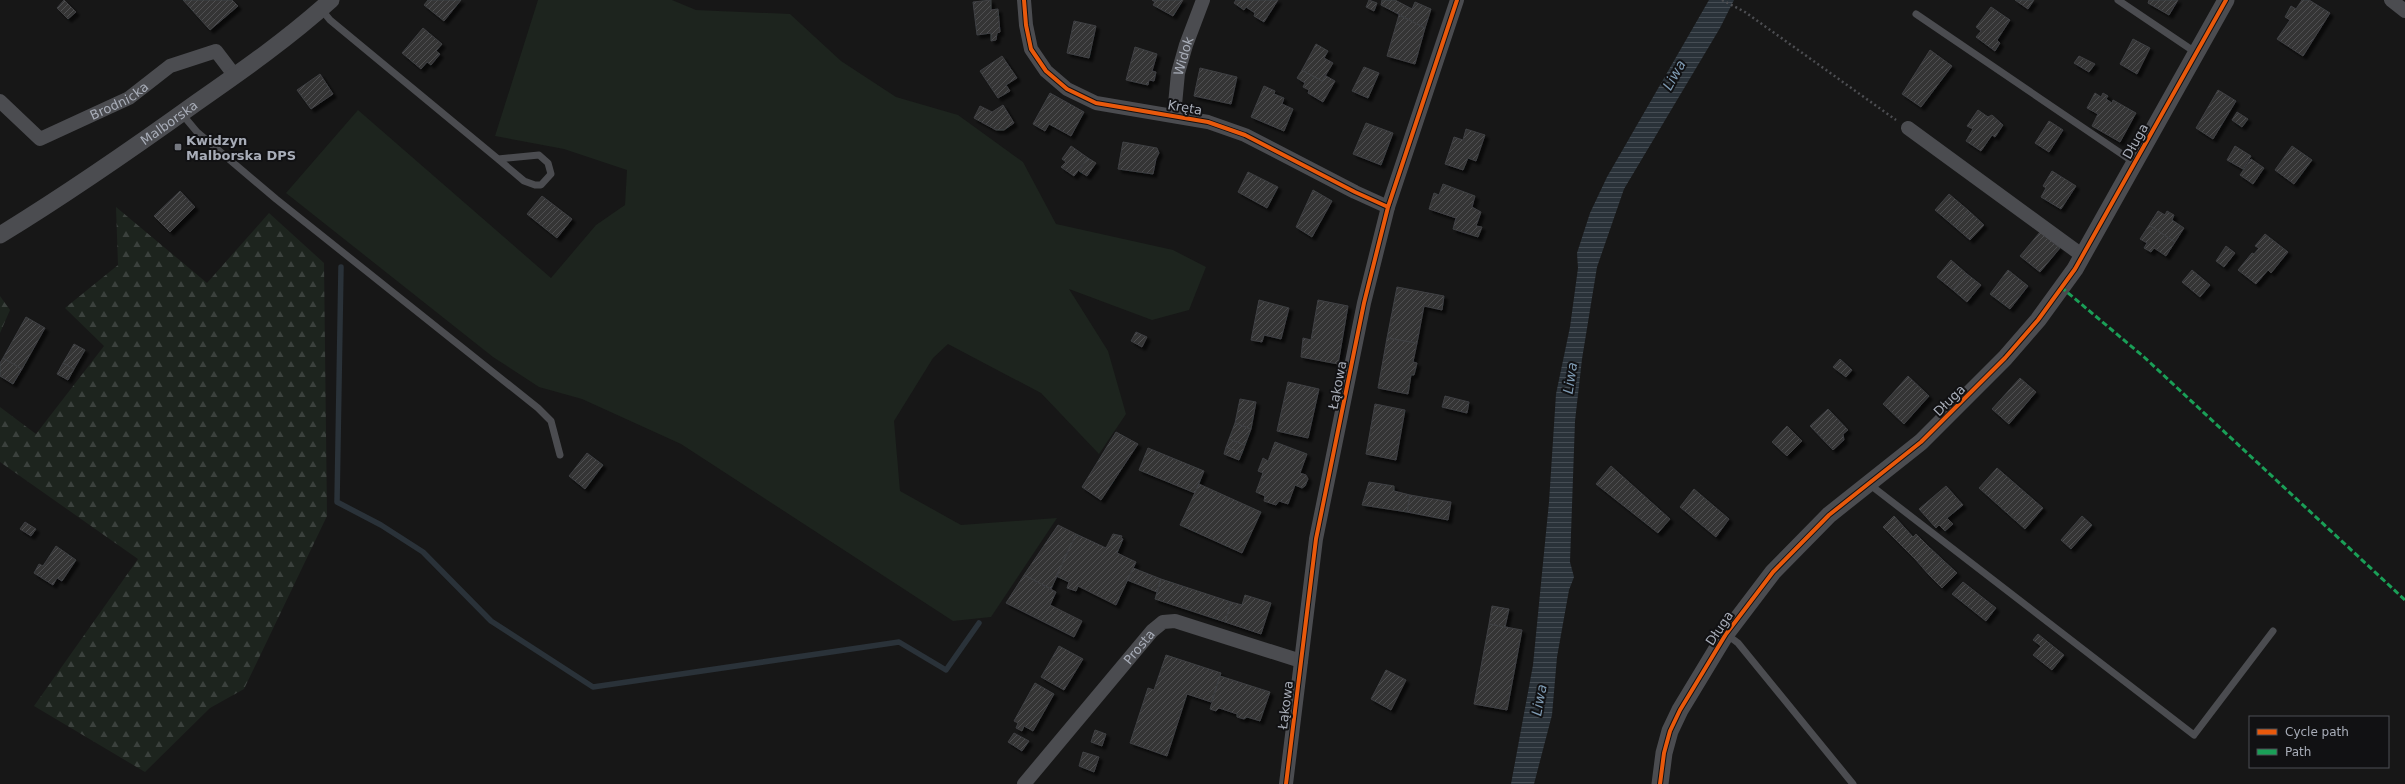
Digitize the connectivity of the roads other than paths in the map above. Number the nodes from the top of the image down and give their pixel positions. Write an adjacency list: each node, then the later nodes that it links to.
1 (1024, 0): 14 (street, Kręta)
2 (1203, 0): 14 (street, Widok)
3 (1457, 0): 18 (street, Łąkowa)
4 (2118, 0): 10 (lane)
5 (2226, 0): 10 (street, Długa)
6 (2391, 0): 8 (street)
7 (326, 4): 11 (street, Malborska); 16 (lane)
8 (2405, 11)
9 (1916, 14): 17 (lane)
10 (2195, 52): 17 (street, Długa)
11 (235, 76): 12 (street, Brodnicka); 13 (street, Malborska)
12 (0, 101)
13 (182, 114): 19 (street, Malborska); 21 (lane)
14 (1174, 115): 18 (street, Kręta)
15 (1908, 128): 20 (street)
16 (498, 159): 16 (lane)
17 (2135, 163): 20 (street, Długa)
18 (1388, 207): 25 (street, Łąkowa)
19 (0, 235)
20 (2083, 256): 22 (street, Długa)
21 (560, 455)
22 (1869, 484): 23 (lane); 24 (street, Długa)
23 (2273, 631)
24 (1726, 634): 28 (street, Długa); 29 (lane)
25 (1301, 661): 26 (street, Prosta); 27 (street, Łąkowa)
26 (1024, 784)
27 (1286, 784)
28 (1660, 784)
29 (1853, 784)

